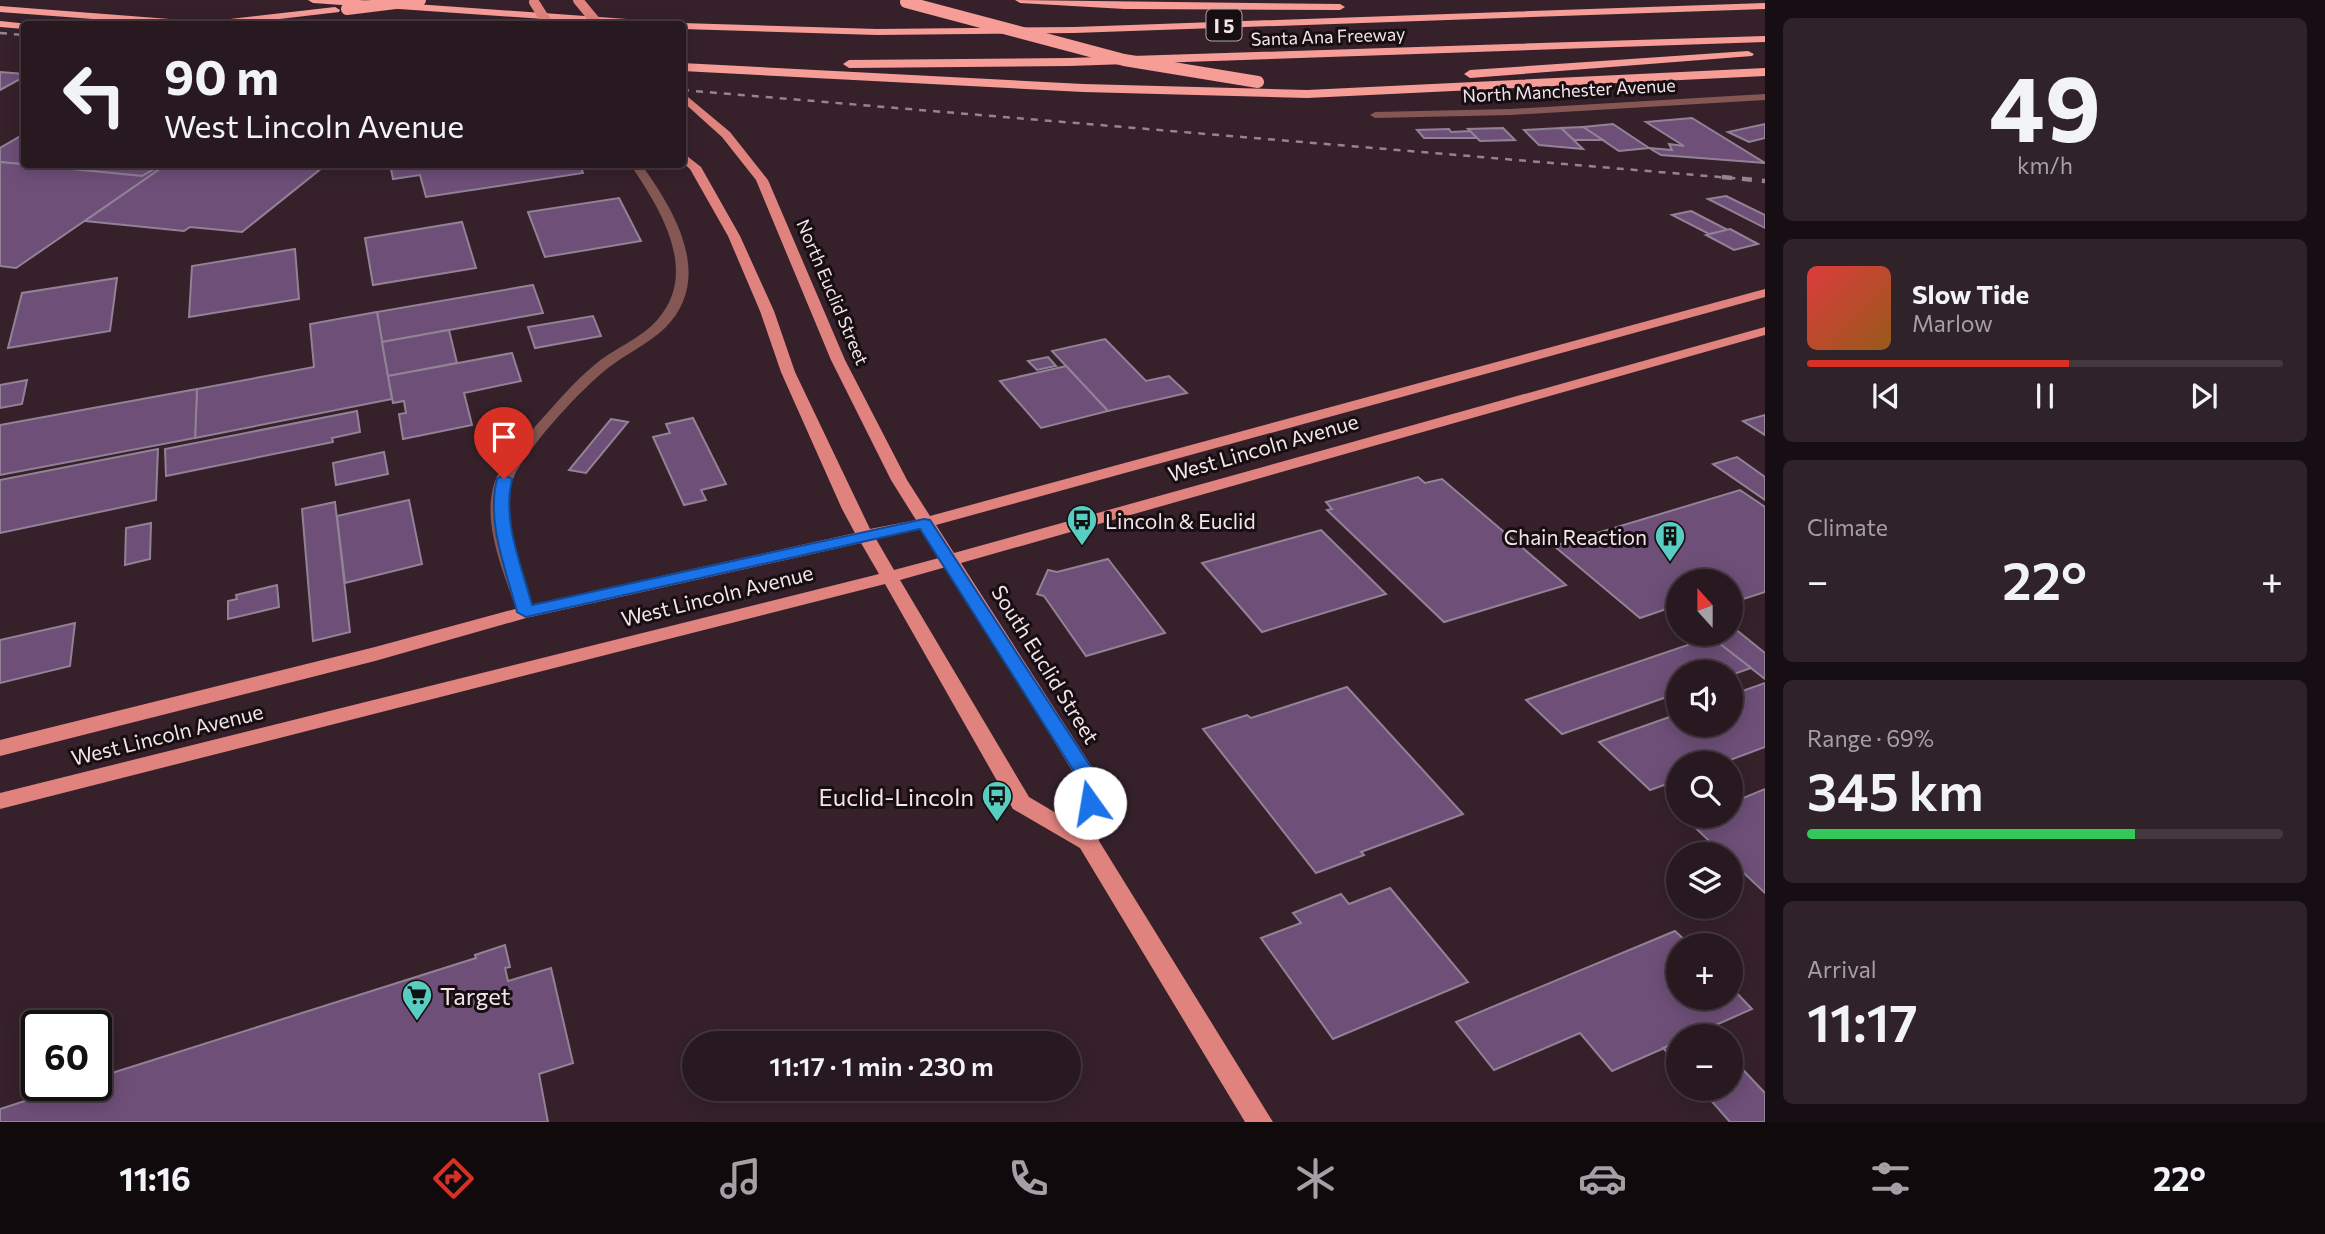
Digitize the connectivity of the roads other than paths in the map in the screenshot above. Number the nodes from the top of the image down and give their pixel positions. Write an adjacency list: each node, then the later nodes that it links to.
1 (313, 0): 15 (highway)
2 (420, 0): 12 (highway, bridge)
3 (578, 0): 14 (main road, bridge)
4 (1020, 0): 8 (highway)
5 (535, 1): 13 (main road, bridge)
6 (903, 1): 20 (highway, bridge)
7 (1765, 6): 9 (highway); 18 (highway, Santa Ana Freeway / I 5)
8 (1352, 7)
9 (1365, 7)
10 (0, 9): 11 (highway)
11 (157, 21)
12 (240, 21)
13 (546, 21)
14 (596, 21)
15 (612, 21)
16 (0, 24): 17 (highway)
17 (21, 26)
18 (686, 26)
19 (1765, 39): 21 (highway, Santa Ana Freeway / I 5)
20 (1765, 53)
21 (686, 59)
22 (686, 67): 23 (highway)
23 (1765, 72)
24 (1765, 97): 26 (street, North Manchester Avenue)
25 (686, 98): 33 (main road, North Euclid Street)
26 (1738, 99): 27 (street); 28 (street, North Manchester Avenue)
27 (1765, 111)
28 (1375, 115)
29 (686, 159): 34 (main road)
30 (637, 168): 37 (street)
31 (1765, 293): 33 (main road, West Lincoln Avenue)
32 (1765, 331): 35 (main road, West Lincoln Avenue)
33 (924, 523): 34 (main road, West Lincoln Avenue); 35 (main road, South Euclid Street)
34 (865, 536): 36 (main road); 37 (main road, West Lincoln Avenue)
35 (950, 561): 36 (main road, West Lincoln Avenue); 40 (main road, South Euclid Street)
36 (891, 577): 39 (main road, West Lincoln Avenue); 40 (main road)
37 (526, 612): 38 (main road, West Lincoln Avenue)
38 (0, 748)
39 (0, 801)
40 (1087, 842): 41 (main road)
41 (1259, 1122)

